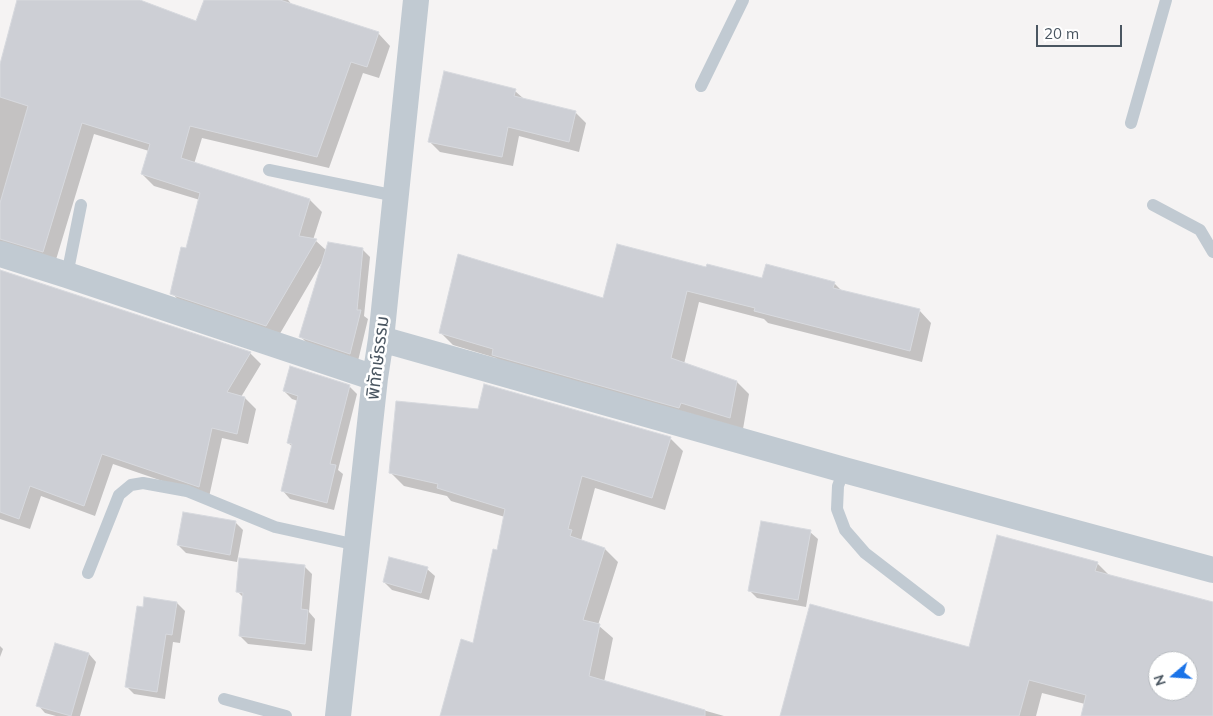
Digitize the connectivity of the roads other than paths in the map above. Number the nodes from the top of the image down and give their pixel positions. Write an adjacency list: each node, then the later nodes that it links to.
1 (416, 0): 7 (street, พิทักษ์ธรรม)
2 (743, 0): 4 (lane)
3 (1166, 0): 5 (lane)
4 (701, 86)
5 (1131, 123)
6 (269, 170): 7 (lane)
7 (396, 196): 13 (street, พิทักษ์ธรรม)
8 (81, 205): 12 (lane)
9 (1153, 205): 10 (lane)
10 (1213, 252)
11 (0, 254): 12 (street)
12 (67, 275): 14 (street)
13 (381, 340): 14 (street, พิทักษ์ธรรม); 15 (street)
14 (375, 378): 16 (street, พิทักษ์ธรรม)
15 (844, 470): 17 (street); 19 (lane)
16 (357, 545): 18 (lane); 22 (street, พิทักษ์ธรรม)
17 (1213, 570)
18 (88, 574)
19 (939, 610)
20 (224, 699): 21 (lane)
21 (286, 716)
22 (338, 716)

